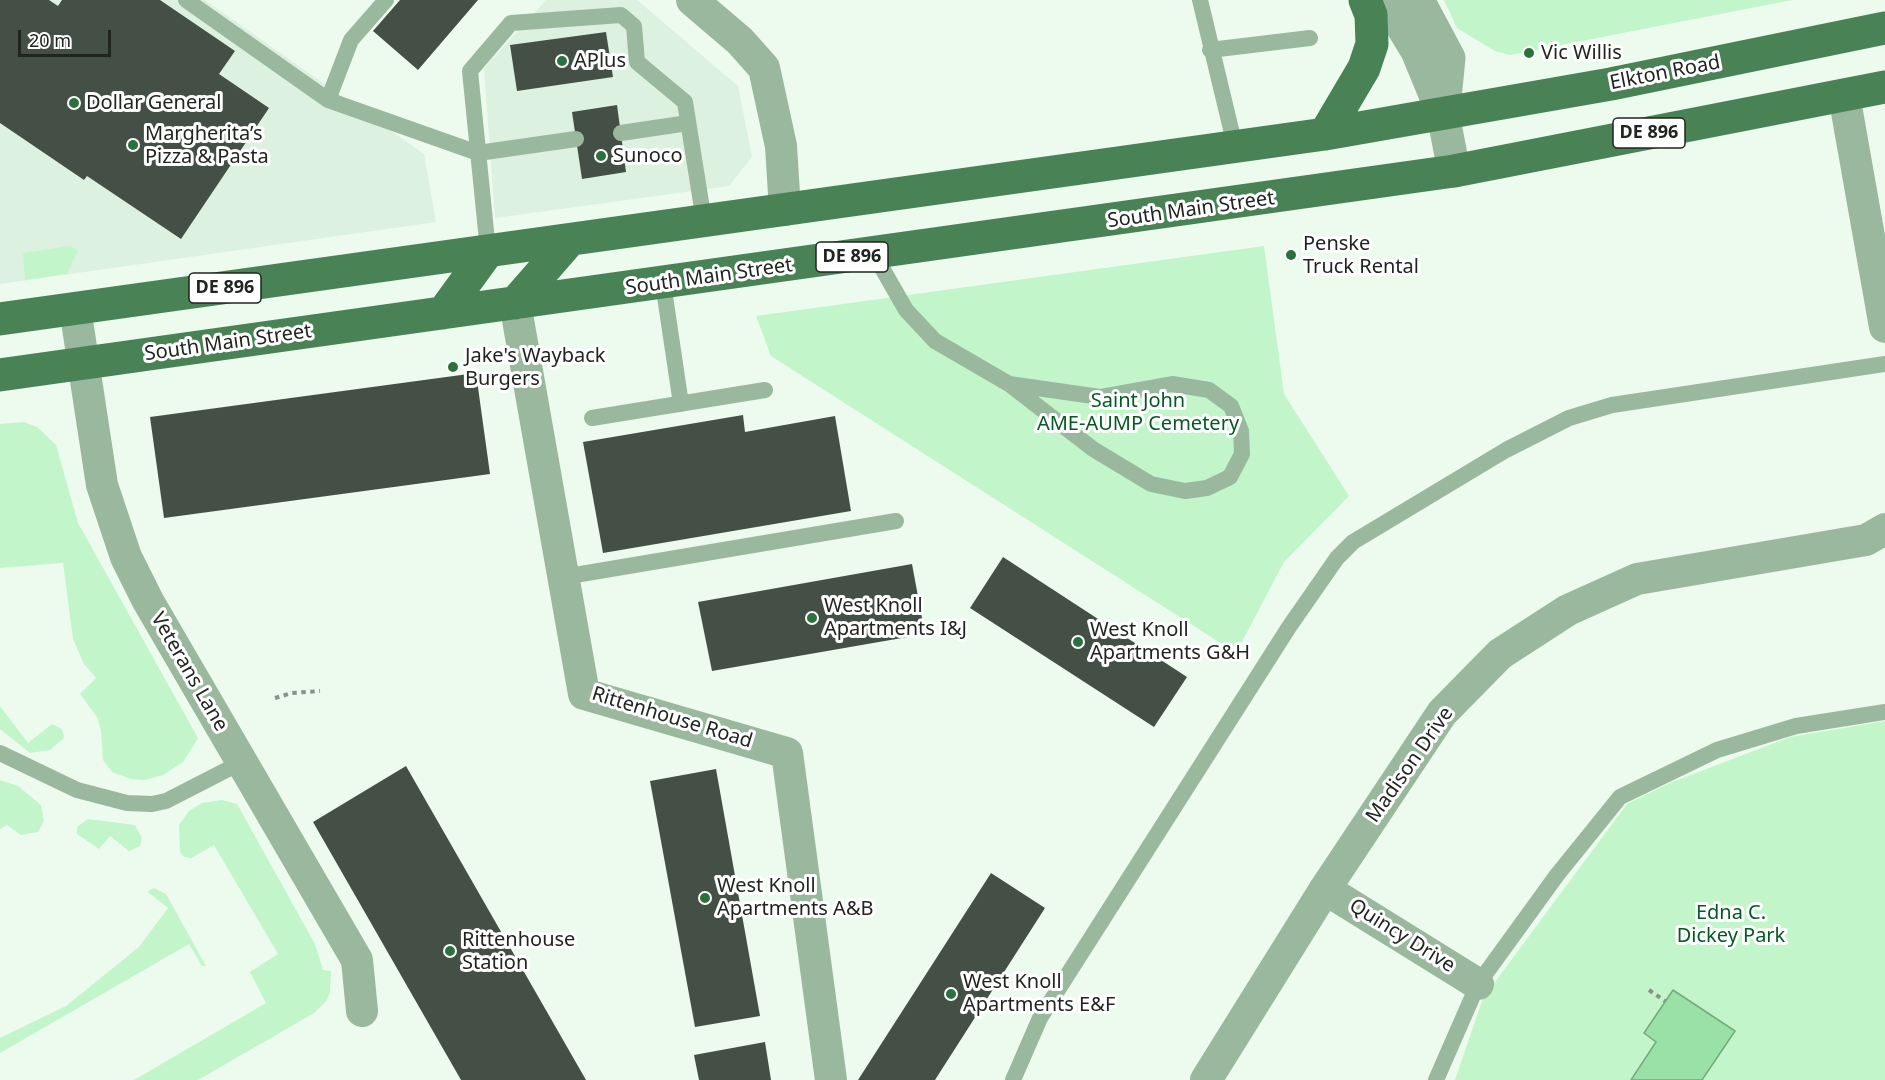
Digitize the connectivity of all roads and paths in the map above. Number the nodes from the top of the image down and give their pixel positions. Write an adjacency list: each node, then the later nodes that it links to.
1 (186, 0): 13 (lane)
2 (386, 0): 13 (lane)
3 (692, 0): 22 (street)
4 (1200, 0): 10 (lane)
5 (1365, 0): 17 (main road)
6 (1386, 0): 14 (street)
7 (1418, 0): 14 (street)
8 (1885, 28): 14 (main road, Elkton Road / DE 896)
9 (1310, 38): 10 (lane)
10 (1210, 51): 19 (lane)
11 (1885, 87): 12 (main road, DE 896)
12 (1844, 95): 21 (main road, DE 896); 32 (street)
13 (328, 100): 20 (lane)
14 (1443, 114): 17 (main road, DE 896); 21 (street)
15 (688, 123): 16 (lane); 20 (lane); 23 (lane)
16 (621, 133)
17 (1325, 134): 19 (main road, DE 896)
18 (576, 139): 20 (lane)
19 (1235, 146): 22 (main road, DE 896)
20 (478, 153): 25 (lane)
21 (1454, 171): 26 (main road, South Main Street / DE 896)
22 (785, 210): 23 (main road, DE 896)
23 (704, 221): 24 (main road, DE 896)
24 (569, 241): 25 (main road, DE 896); 28 (main road)
25 (488, 251): 29 (main road, DE 896); 30 (main road)
26 (874, 254): 27 (main road, South Main Street / DE 896); 36 (lane)
27 (663, 283): 28 (main road, South Main Street / DE 896); 38 (lane)
28 (515, 303): 30 (main road, South Main Street / DE 896); 42 (street, Rittenhouse Road)
29 (75, 308): 31 (main road, DE 896); 33 (street, Veterans Lane)
30 (443, 313): 33 (main road, South Main Street / DE 896)
31 (0, 319)
32 (1885, 327)
33 (83, 364): 35 (main road, South Main Street / DE 896); 47 (street, Veterans Lane)
34 (1885, 364): 54 (lane)
35 (0, 375)
36 (1009, 384): 36 (lane)
37 (765, 390): 38 (lane)
38 (681, 404): 39 (lane)
39 (592, 418)
40 (896, 521): 42 (lane)
41 (1885, 528): 48 (street, Madison Drive)
42 (563, 577): 53 (street, Rittenhouse Road)
43 (320, 691): 44 (path)
44 (275, 698)
45 (1885, 712): 49 (lane)
46 (0, 753): 47 (lane)
47 (242, 762): 52 (street, Veterans Lane)
48 (1326, 889): 49 (street, Quincy Drive); 55 (street, Madison Drive)
49 (1478, 984): 56 (lane)
50 (1649, 990): 51 (path)
51 (1665, 1001)
52 (362, 1011)
53 (831, 1080)
54 (1013, 1080)
55 (1206, 1080)
56 (1436, 1080)

